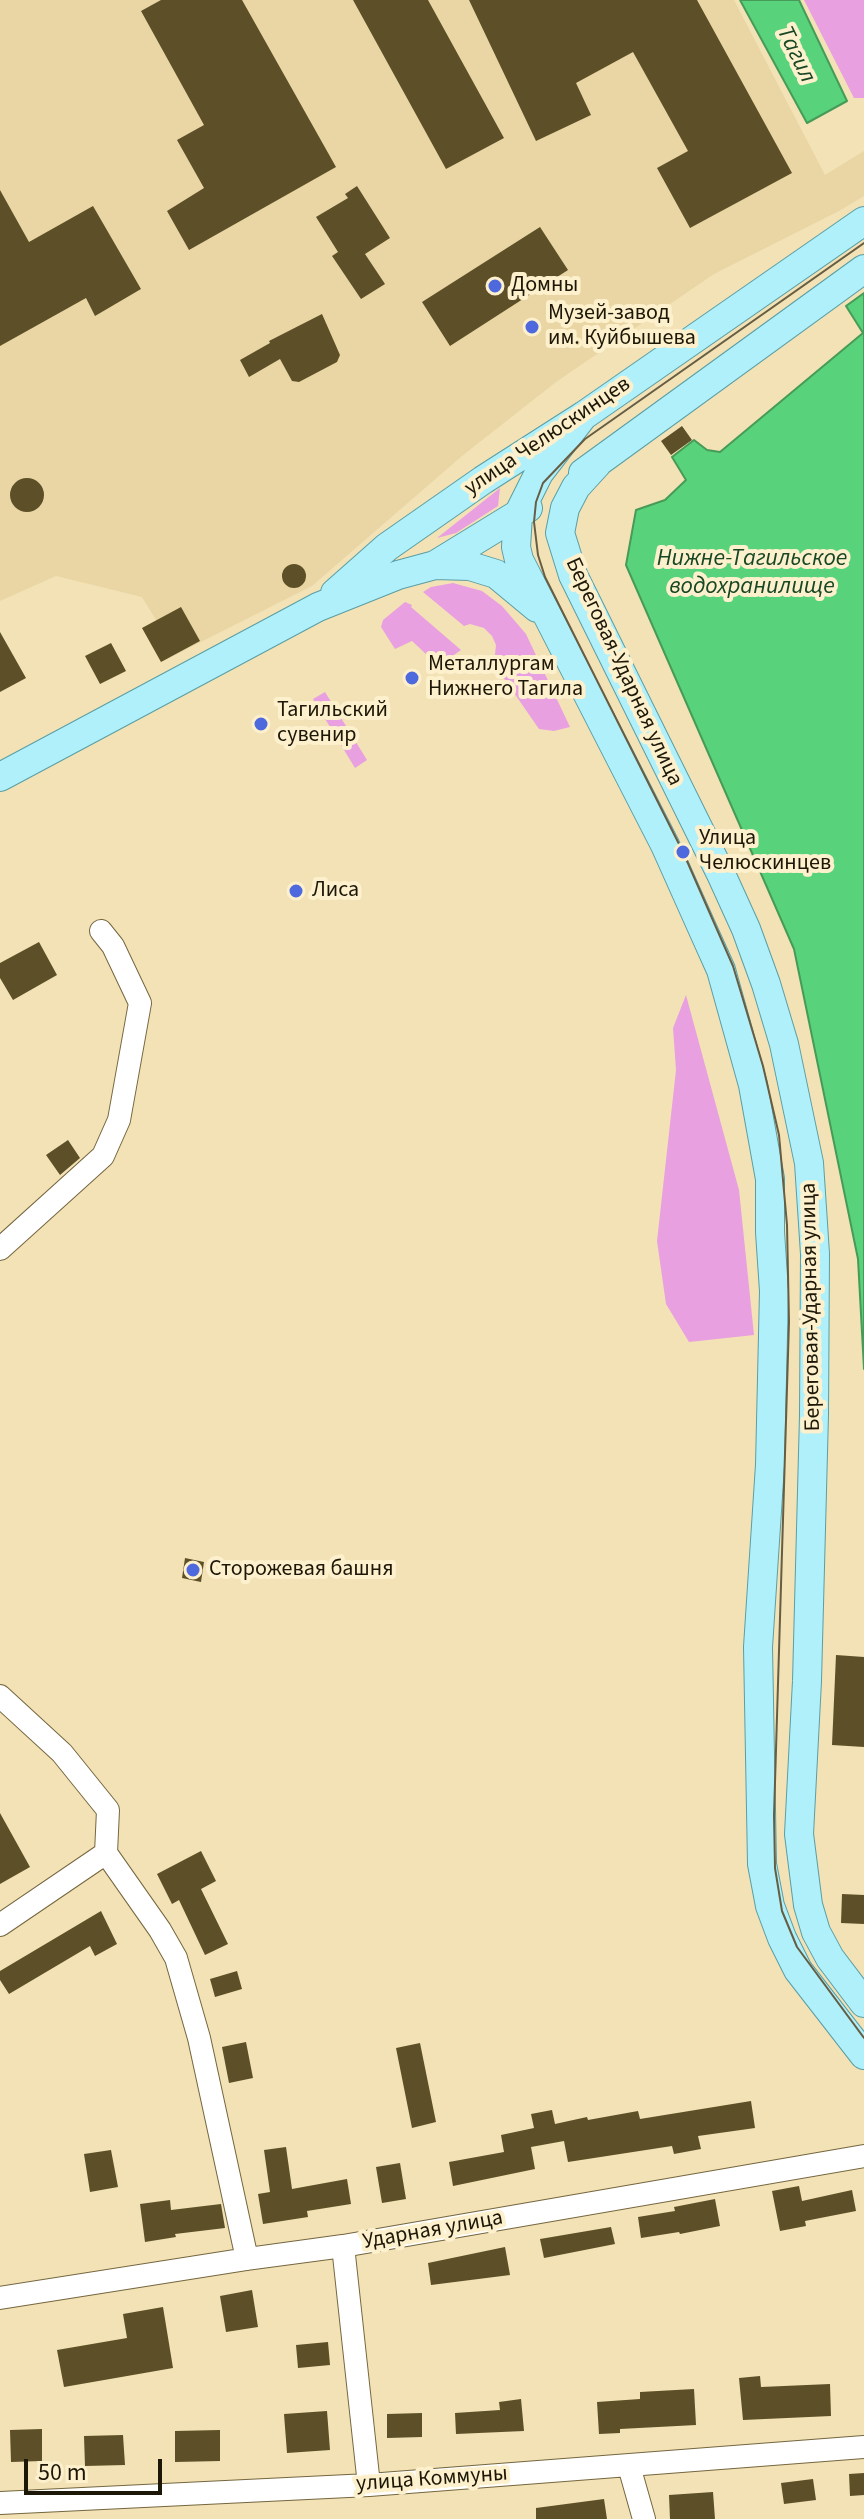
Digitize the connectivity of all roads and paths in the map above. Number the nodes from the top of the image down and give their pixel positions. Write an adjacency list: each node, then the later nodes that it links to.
1 (864, 221): 3 (main road, улица Челюскинцев)
2 (864, 269): 4 (main road, улица Челюскинцев)
3 (583, 416): 5 (main road, Береговая-Ударная улица); 7 (main road, улица Челюскинцев)
4 (597, 464): 5 (main road, улица Челюскинцев); 15 (main road, Береговая-Ударная улица)
5 (518, 515): 6 (main road, улица Челюскинцев); 8 (main road, Береговая-Ударная улица)
6 (435, 565): 7 (main road, улица Челюскинцев); 8 (main road, Береговая-Ударная улица)
7 (318, 607): 9 (main road, улица Челюскинцев)
8 (546, 615): 16 (main road, Береговая-Ударная улица)
9 (0, 777)
10 (101, 931): 11 (street)
11 (0, 1249)
12 (0, 1696): 13 (street)
13 (106, 1853): 14 (street); 19 (street)
14 (0, 1925)
15 (864, 2003)
16 (864, 2055)
17 (864, 2156): 18 (street, Ударная улица)
18 (343, 2246): 19 (street, Ударная улица); 23 (street)
19 (247, 2259): 20 (street, Ударная улица)
20 (0, 2298)
21 (864, 2447): 22 (street, улица Коммуны)
22 (629, 2466): 23 (street, улица Коммуны); 25 (street)
23 (369, 2485): 24 (street, улица Коммуны)
24 (0, 2503)
25 (644, 2519)

